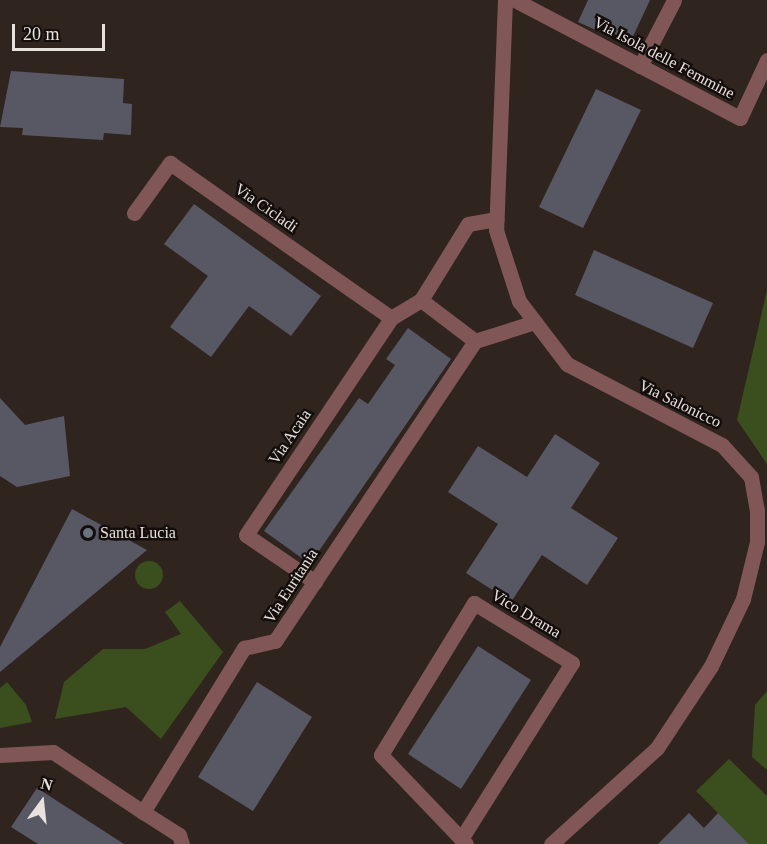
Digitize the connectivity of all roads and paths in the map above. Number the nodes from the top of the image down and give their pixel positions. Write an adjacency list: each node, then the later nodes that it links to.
1 (505, 0): 7 (street, Via Salonicco)
2 (515, 0): 5 (street, Via Isola delle Femmine)
3 (674, 0): 5 (street)
4 (767, 60): 5 (street, Via Isola delle Femmine)
5 (640, 66)
6 (134, 213): 9 (street, Via Cicladi)
7 (497, 219): 8 (street, Via Acaia); 10 (street, Via Salonicco)
8 (421, 300): 9 (street, Via Acaia); 11 (street)
9 (391, 318): 12 (street, Via Acaia)
10 (535, 322): 11 (street); 17 (street, Via Salonicco)
11 (475, 342): 12 (street, Via Euritania)
12 (315, 582): 14 (street, Via Euritania)
13 (0, 755): 14 (street)
14 (143, 812): 16 (street)
15 (463, 842): 15 (street, Vico Drama)
16 (182, 844)
17 (551, 844)

